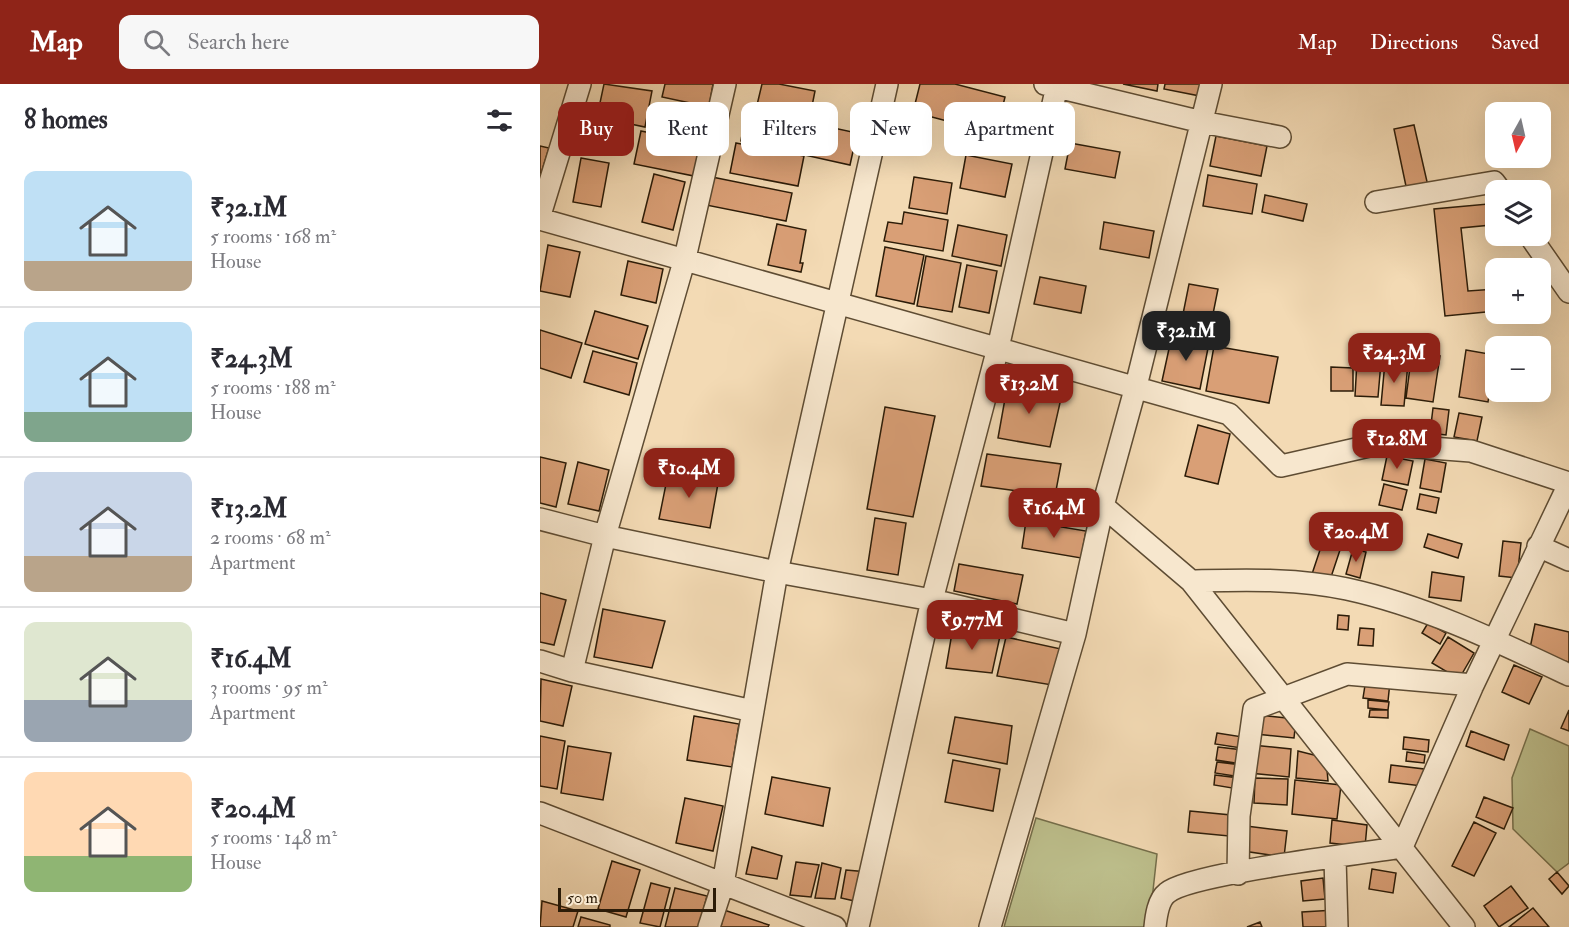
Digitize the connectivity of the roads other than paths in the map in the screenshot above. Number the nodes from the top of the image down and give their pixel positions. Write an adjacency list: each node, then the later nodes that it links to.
1 (580, 84): 10 (street)
2 (725, 84): 12 (street)
3 (887, 84): 14 (street)
4 (1211, 84): 6 (street)
5 (1051, 85): 6 (street); 15 (street)
6 (1202, 122): 7 (street); 16 (street)
7 (1280, 137)
8 (1485, 184): 9 (street)
9 (1376, 202)
10 (540, 217): 12 (street)
11 (1537, 246): 13 (street)
12 (685, 258): 14 (street); 20 (street)
13 (1569, 292)
14 (837, 304): 15 (street); 23 (street)
15 (998, 348): 16 (street); 25 (street)
16 (1136, 386): 17 (street); 18 (street)
17 (1569, 483): 21 (street)
18 (1103, 506): 24 (street); 26 (street)
19 (540, 519): 20 (street)
20 (605, 536): 23 (street); 30 (street)
21 (1538, 546): 22 (street); 27 (street)
22 (1569, 560)
23 (777, 572): 25 (street); 35 (street)
24 (1191, 581): 27 (street); 29 (street)
25 (932, 600): 26 (street); 43 (street)
26 (1075, 634): 44 (street)
27 (1496, 640): 31 (street); 32 (street)
28 (540, 661): 30 (street)
29 (1263, 669): 33 (street); 34 (street)
30 (572, 671): 35 (street)
31 (1569, 675)
32 (1473, 685): 33 (street); 37 (street)
33 (1286, 699): 34 (street); 37 (street)
34 (1254, 709): 39 (street)
35 (753, 711): 40 (street)
36 (540, 813): 40 (street)
37 (1402, 847): 38 (street); 47 (street)
38 (1335, 858): 39 (street); 46 (street)
39 (1238, 873): 45 (street)
40 (723, 885): 41 (street); 42 (street)
41 (709, 927)
42 (835, 927)
43 (858, 927)
44 (990, 927)
45 (1155, 927)
46 (1337, 927)
47 (1464, 927)

